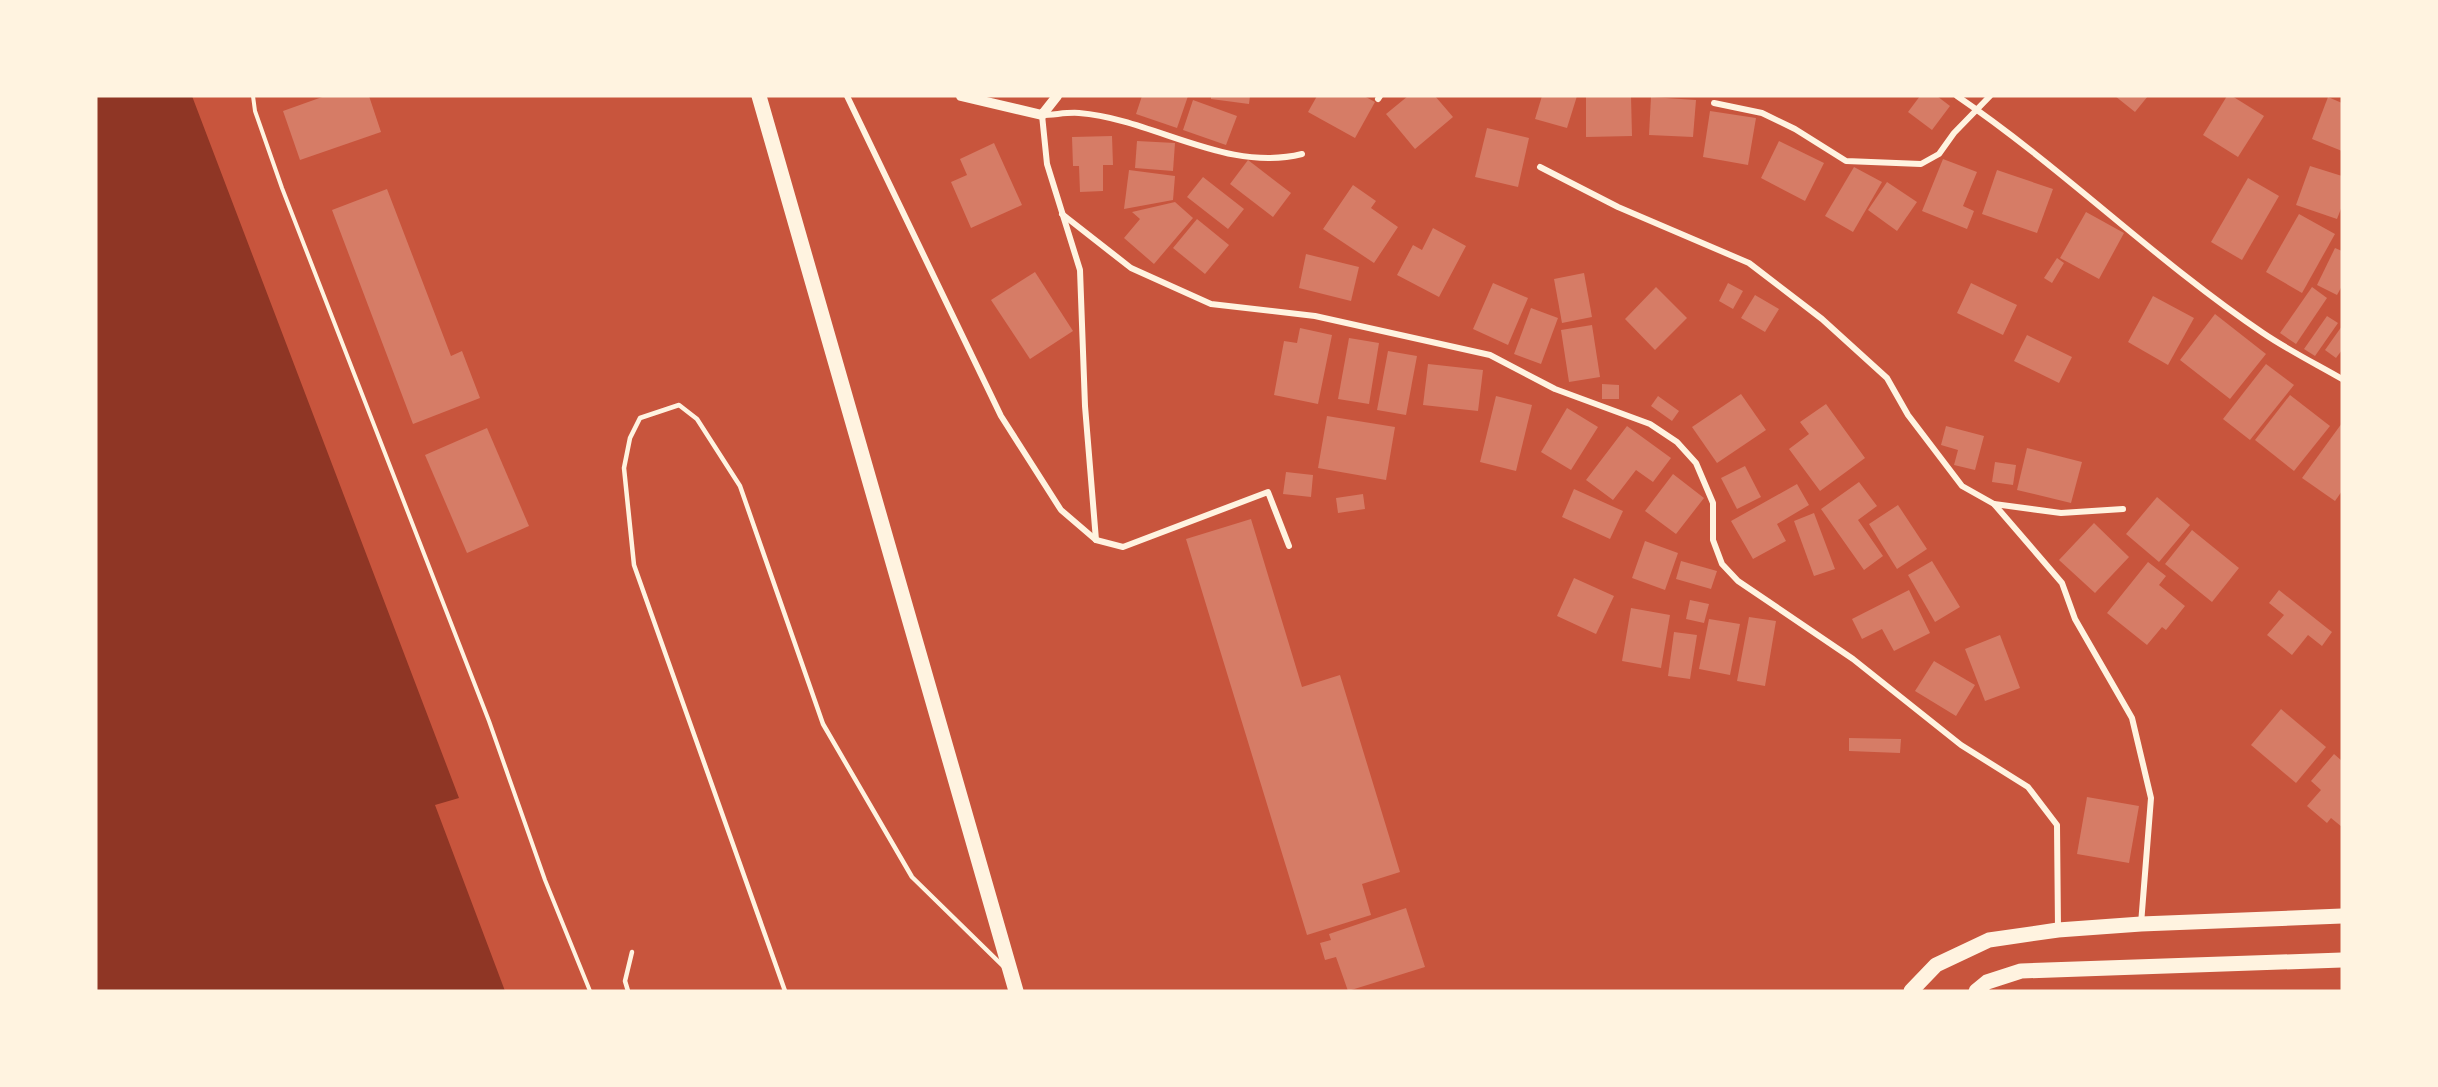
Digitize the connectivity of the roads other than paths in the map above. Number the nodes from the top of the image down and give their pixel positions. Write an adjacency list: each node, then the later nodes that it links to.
1 (759, 96): 23 (main road)
2 (847, 96): 16 (street)
3 (961, 96): 9 (street)
4 (1057, 96): 9 (street)
5 (1958, 96): 8 (street)
6 (1990, 96): 8 (street)
7 (1714, 103): 8 (street)
8 (1978, 110): 13 (street)
9 (1042, 115): 10 (street); 12 (street)
10 (1302, 154)
11 (1540, 167): 14 (street)
12 (1062, 214): 16 (street); 20 (street)
13 (2342, 379)
14 (1994, 504): 15 (street); 19 (street)
15 (2123, 509)
16 (1096, 540): 17 (street)
17 (1289, 546)
18 (2342, 916): 19 (main road)
19 (2141, 924): 20 (main road)
20 (2058, 930): 27 (main road)
21 (632, 952): 24 (lane)
22 (2342, 960): 28 (main road)
23 (1010, 972): 25 (lane); 26 (main road)
24 (628, 991)
25 (786, 991)
26 (1016, 991)
27 (1911, 991)
28 (1976, 991)

